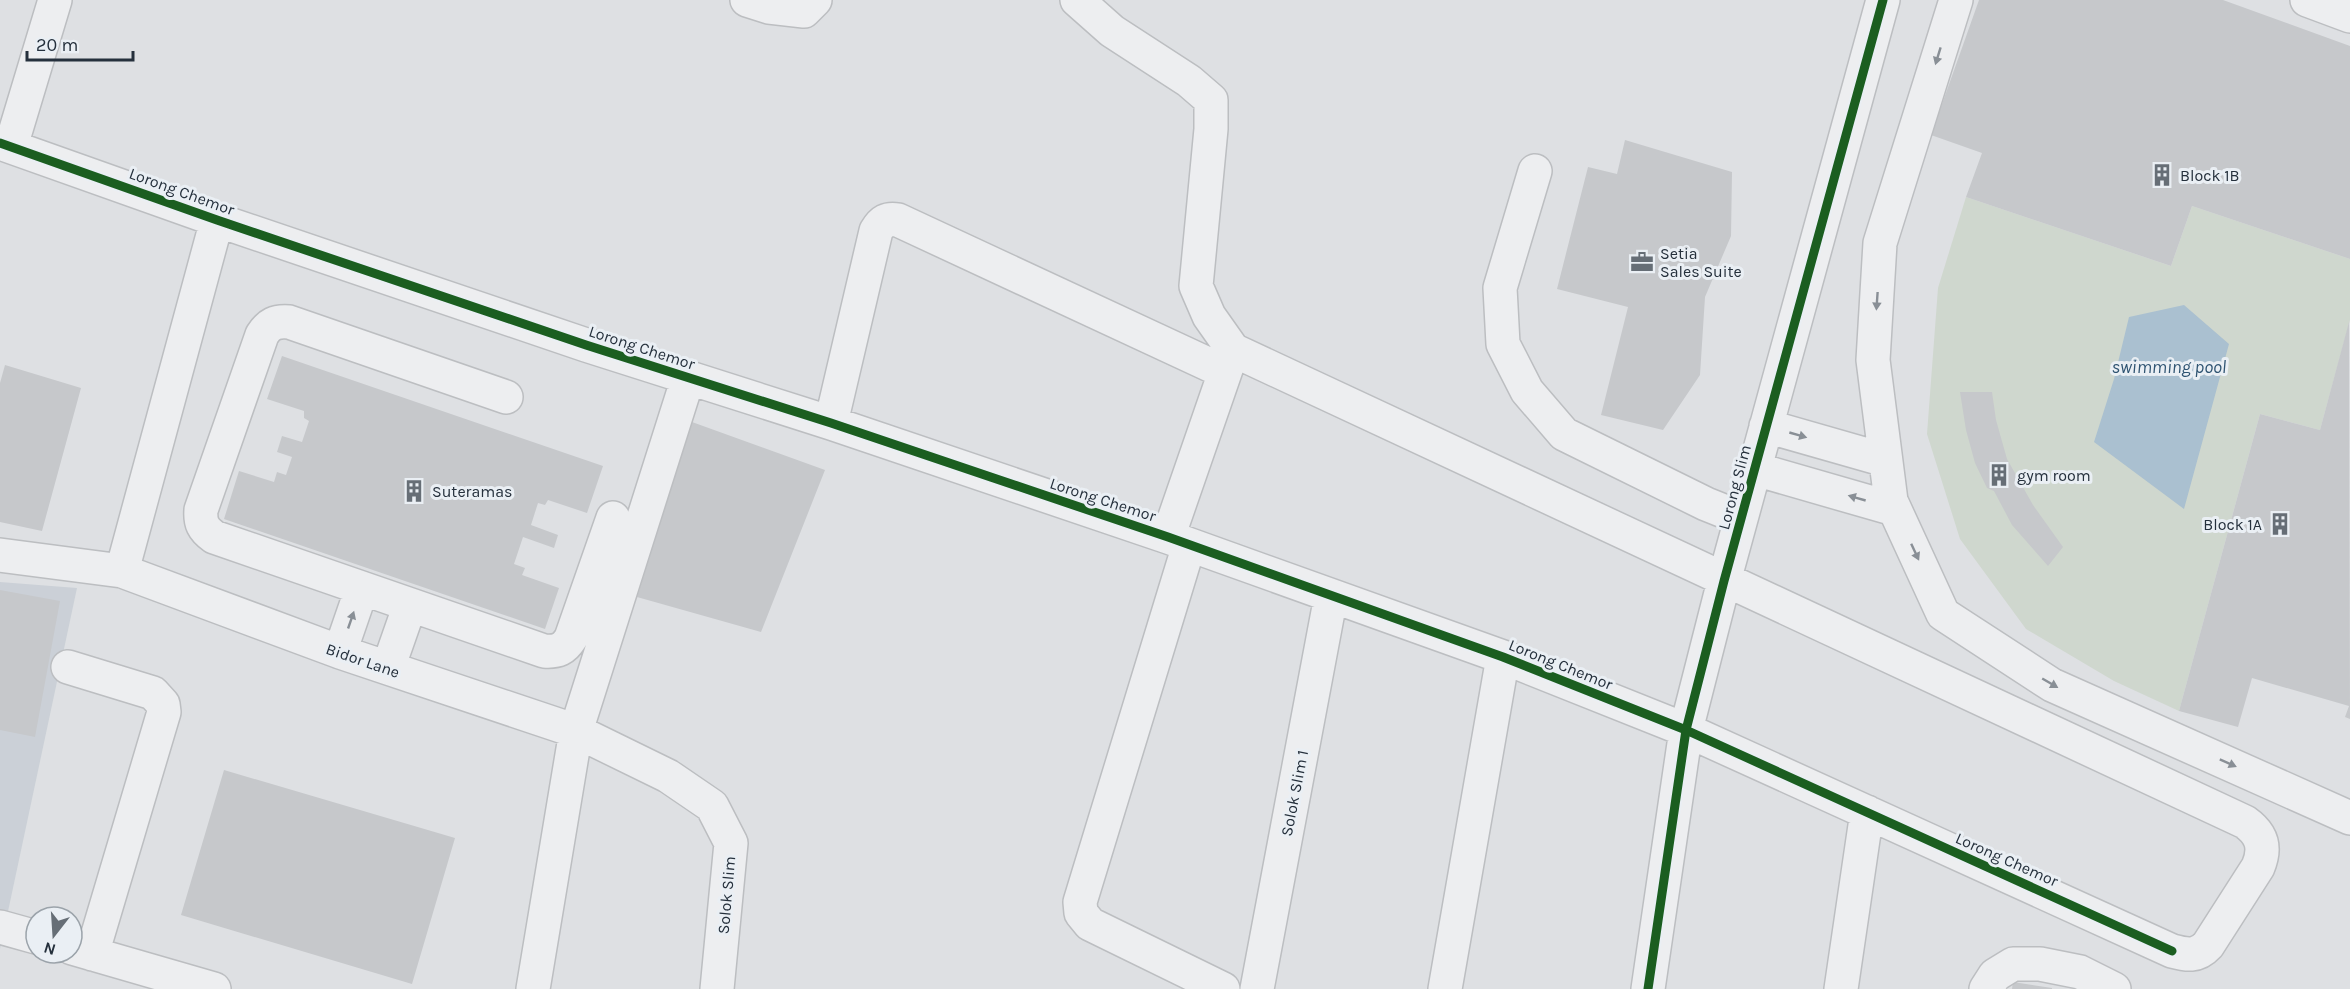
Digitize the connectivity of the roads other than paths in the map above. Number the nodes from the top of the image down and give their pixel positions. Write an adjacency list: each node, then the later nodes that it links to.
1 (55, 0): 9 (street)
2 (747, 0): 3 (street)
3 (815, 0)
4 (1077, 0): 12 (street)
5 (1883, 0): 16 (street, Lorong Slim)
6 (1956, 0): 17 (street, one-way to 17)
7 (2307, 0): 8 (street)
8 (2350, 16)
9 (5, 144): 11 (street, Lorong Chemor)
10 (1535, 171): 21 (street)
11 (217, 220): 13 (street, Lorong Chemor); 24 (street)
12 (1229, 361): 15 (street); 22 (street); 25 (street)
13 (688, 378): 15 (street, Lorong Chemor); 34 (street)
14 (506, 397): 26 (street)
15 (831, 423): 22 (street, Lorong Chemor)
16 (1766, 426): 17 (street, one-way to 17); 18 (street, Lorong Slim)
17 (1885, 460): 19 (street)
18 (1755, 469): 19 (street, one-way to 18); 21 (street, Lorong Slim)
19 (1894, 509): 37 (street, one-way to 37)
20 (613, 518): 28 (street)
21 (1741, 518): 25 (street, Lorong Slim)
22 (1178, 541): 27 (street, Lorong Chemor); 45 (street)
23 (0, 555): 24 (street, Bidor Lane)
24 (122, 572): 29 (street, Bidor Lane)
25 (1724, 581): 33 (street, Lorong Slim); 36 (street, Lorong Chemor)
26 (362, 588): 28 (street); 29 (street, one-way to 26)
27 (1331, 596): 30 (street, Lorong Chemor); 46 (street, Solok Slim 1)
28 (410, 605): 32 (street)
29 (340, 652): 32 (street, Bidor Lane)
30 (1503, 657): 33 (street, Lorong Chemor); 47 (street)
31 (68, 667): 40 (street)
32 (388, 668): 34 (street, Bidor Lane)
33 (1686, 730): 36 (street, Lorong Chemor); 48 (street, Lorong Slim)
34 (576, 731): 35 (street, Bidor Lane); 43 (street)
35 (712, 806): 44 (street, Solok Slim)
36 (1867, 812): 49 (street)
37 (2350, 818)
38 (0, 927): 39 (street)
39 (24, 934)
40 (84, 945)
41 (84, 952): 42 (street)
42 (214, 989)
43 (532, 989)
44 (717, 989)
45 (1223, 989)
46 (1257, 989)
47 (1445, 989)
48 (1648, 989)
49 (1841, 989)
50 (1986, 989): 51 (street)
51 (2114, 989)

